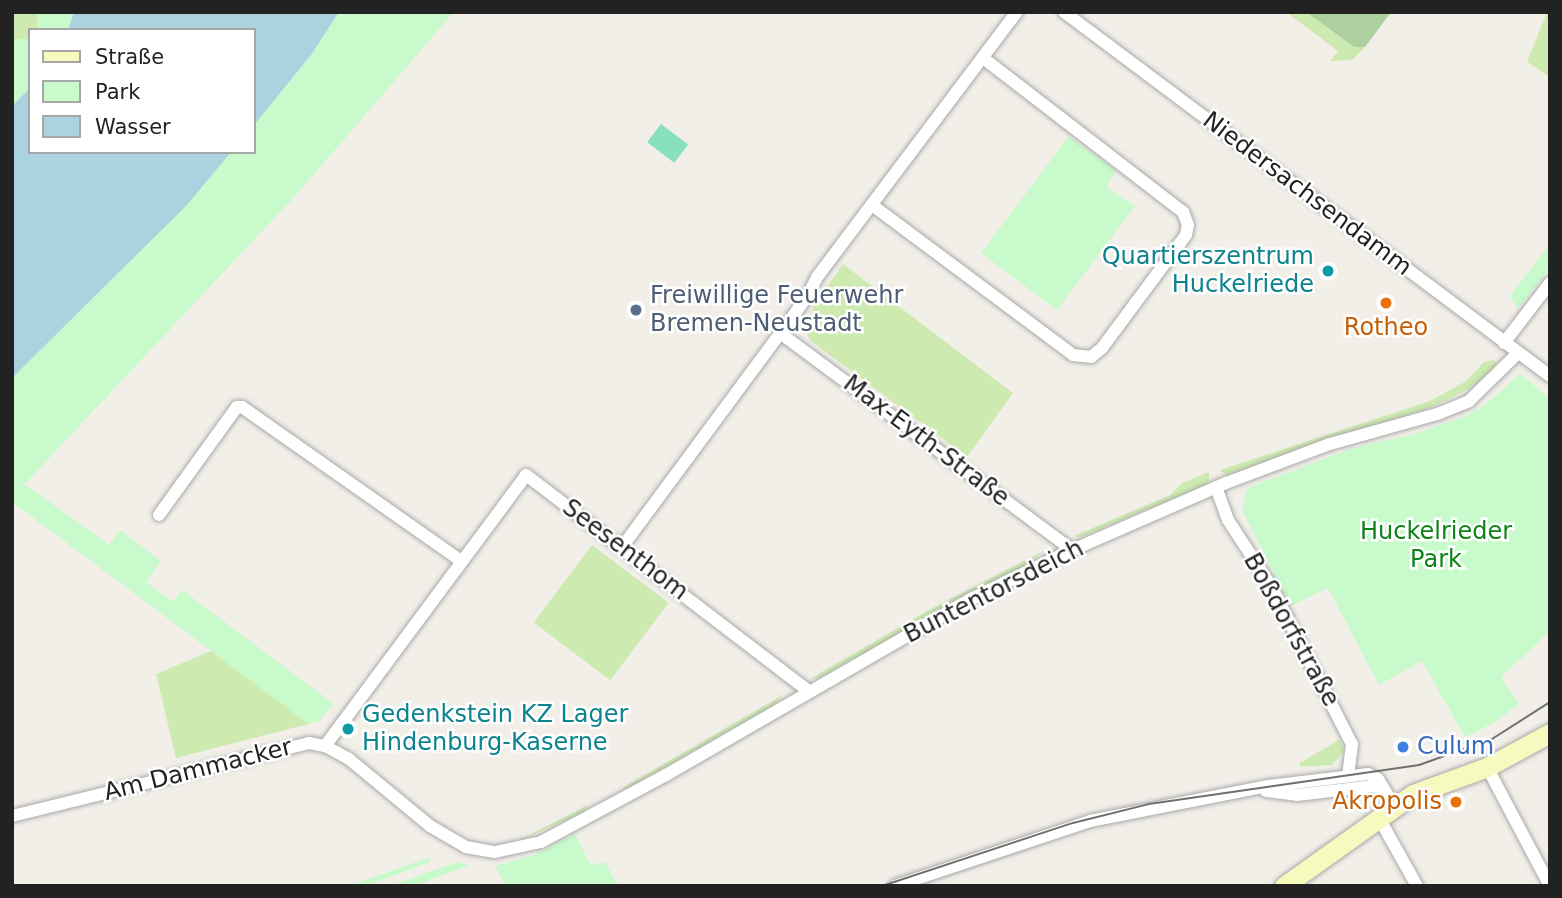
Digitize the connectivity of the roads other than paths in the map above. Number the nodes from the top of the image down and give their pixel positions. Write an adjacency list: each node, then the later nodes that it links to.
1 (1017, 12): 3 (street)
2 (1064, 12): 7 (street, Niedersachsendamm)
3 (984, 58): 4 (street); 4 (street)
4 (872, 205): 6 (street)
5 (1550, 283): 7 (street)
6 (780, 333): 12 (street); 13 (street, Max-Eyth-Straße)
7 (1504, 343): 8 (street, Niedersachsendamm)
8 (1518, 353): 9 (street, Niedersachsendamm); 10 (street, Buntentorsdeich)
9 (1550, 376)
10 (1216, 487): 13 (street, Buntentorsdeich); 19 (street, Boßdorfstraße)
11 (159, 515): 14 (street)
12 (622, 547): 14 (street, Seesenthom); 15 (street, Seesenthom)
13 (1072, 550): 15 (street, Buntentorsdeich)
14 (460, 560): 17 (street)
15 (809, 691): 24 (street, Buntentorsdeich)
16 (1550, 733): 18 (street)
17 (325, 746): 23 (street, Am Dammacker); 24 (street, Am Dammacker)
18 (1487, 767): 22 (street); 28 (street)
19 (1348, 776): 20 (street); 21 (street)
20 (1383, 789): 21 (street); 22 (street)
21 (1259, 790): 25 (street)
22 (1387, 812): 26 (street); 27 (street)
23 (12, 816)
24 (478, 850)
25 (895, 886)
26 (1284, 886)
27 (1417, 886)
28 (1550, 886)

